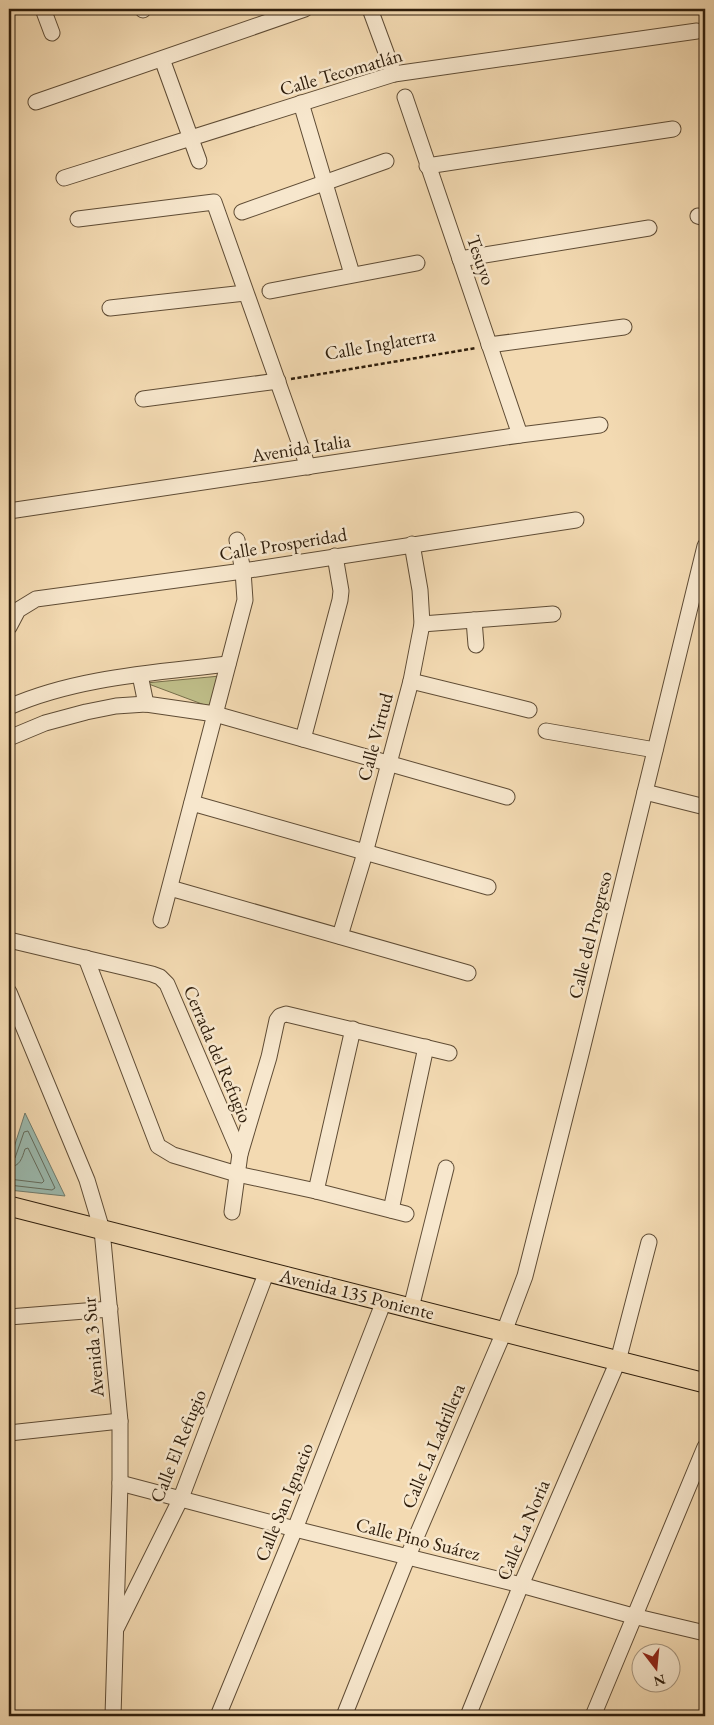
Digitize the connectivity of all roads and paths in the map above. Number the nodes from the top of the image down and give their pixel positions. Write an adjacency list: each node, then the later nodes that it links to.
1 (43, 9): 5 (street)
2 (305, 9): 6 (street)
3 (370, 9): 7 (street)
4 (697, 31): 7 (street, Calle Tecomatlán)
5 (52, 33)
6 (162, 59): 9 (street); 12 (street)
7 (394, 74): 10 (street, Calle Tecomatlán)
8 (405, 97): 15 (street, Tesuyo)
9 (36, 102)
10 (301, 104): 12 (street, Calle Tecomatlán); 17 (street)
11 (673, 129): 15 (street)
12 (191, 138): 13 (street); 16 (street, Calle Tecomatlán)
13 (199, 161)
14 (386, 161): 17 (street)
15 (427, 166): 21 (street, Tesuyo)
16 (64, 178)
17 (324, 182): 18 (street); 23 (street)
18 (242, 212)
19 (78, 219): 25 (street)
20 (649, 228): 21 (street)
21 (460, 259): 28 (street, Tesuyo)
22 (417, 263): 23 (street)
23 (352, 274): 24 (street)
24 (270, 291)
25 (245, 293): 26 (street); 29 (street)
26 (110, 308)
27 (624, 327): 28 (street)
28 (490, 345): 29 (path, Calle Inglaterra); 32 (street, Tesuyo)
29 (278, 381): 30 (street); 33 (street)
30 (143, 399)
31 (600, 425): 32 (street, Avenida Italia)
32 (520, 435): 33 (street, Avenida Italia)
33 (308, 467): 34 (street, Avenida Italia)
34 (9, 512)
35 (576, 520): 37 (street, Calle Prosperidad)
36 (237, 540): 40 (street)
37 (412, 544): 39 (street, Calle Prosperidad); 43 (street, Calle Virtud)
38 (705, 546): 56 (street, Calle del Progreso)
39 (335, 556): 40 (street, Calle Prosperidad); 55 (street)
40 (243, 571): 44 (street, Calle Prosperidad); 46 (street)
41 (553, 614): 42 (street)
42 (474, 620): 43 (street); 45 (street)
43 (422, 624): 48 (street, Calle Virtud)
44 (9, 627)
45 (476, 645)
46 (228, 664): 47 (street); 52 (street)
47 (140, 675): 49 (street); 50 (street)
48 (411, 681): 51 (street); 57 (street, Calle Virtud)
49 (146, 704): 52 (street); 54 (street)
50 (9, 707)
51 (529, 710)
52 (215, 714): 55 (street); 60 (street)
53 (546, 731): 56 (street)
54 (9, 738)
55 (303, 739): 57 (street)
56 (655, 750): 58 (street, Calle del Progreso)
57 (389, 763): 59 (street); 62 (street, Calle Virtud)
58 (645, 792): 61 (street); 89 (street, Calle del Progreso)
59 (507, 797)
60 (192, 803): 62 (street); 64 (street)
61 (705, 807)
62 (365, 852): 63 (street); 66 (street, Calle Virtud)
63 (488, 887)
64 (170, 888): 65 (street); 66 (street)
65 (162, 920)
66 (340, 936): 69 (street)
67 (9, 940): 68 (street, Cerrada del Refugio)
68 (86, 958): 74 (street, Cerrada del Refugio); 76 (street)
69 (468, 972)
70 (9, 992): 82 (street, Avenida 3 Sur)
71 (354, 1029): 72 (street); 74 (street); 77 (street)
72 (426, 1047): 73 (street); 79 (street)
73 (449, 1052)
74 (240, 1154): 76 (street)
75 (446, 1168): 86 (street)
76 (238, 1174): 77 (street); 80 (street)
77 (316, 1191): 79 (street)
78 (9, 1206): 82 (main road, Avenida 135 Poniente)
79 (391, 1210): 81 (street)
80 (232, 1212)
81 (406, 1214)
82 (102, 1230): 84 (main road, Avenida 135 Poniente); 87 (street, Avenida 3 Sur)
83 (649, 1242): 90 (street, Calle La Noria)
84 (267, 1272): 85 (main road, Avenida 135 Poniente); 96 (street, Calle El Refugio)
85 (384, 1301): 86 (main road, Avenida 135 Poniente); 97 (street, Calle San Ignacio)
86 (411, 1308): 89 (main road, Avenida 135 Poniente)
87 (110, 1309): 88 (street); 92 (street, Avenida 3 Sur)
88 (9, 1316)
89 (504, 1332): 90 (main road, Avenida 135 Poniente); 98 (street, Calle La Ladrillera)
90 (618, 1361): 91 (main road, Avenida 135 Poniente); 99 (street, Calle La Noria)
91 (705, 1383)
92 (120, 1421): 93 (street); 95 (street, Avenida 3 Sur)
93 (9, 1433)
94 (705, 1447): 100 (street)
95 (120, 1483): 96 (street, Calle Pino Suárez); 101 (street, Avenida 3 Sur)
96 (181, 1498): 97 (street, Calle Pino Suárez); 101 (street, Calle El Refugio)
97 (295, 1529): 98 (street, Calle Pino Suárez); 104 (street, Calle San Ignacio)
98 (408, 1556): 99 (street, Calle Pino Suárez); 105 (street, Calle La Ladrillera)
99 (521, 1586): 100 (street, Calle Pino Suárez); 106 (street, Calle La Noria)
100 (633, 1616): 102 (street, Calle Pino Suárez); 107 (street)
101 (115, 1630): 103 (street, Avenida 3 Sur)
102 (705, 1633)
103 (113, 1716)
104 (218, 1716)
105 (344, 1716)
106 (468, 1716)
107 (593, 1716)

